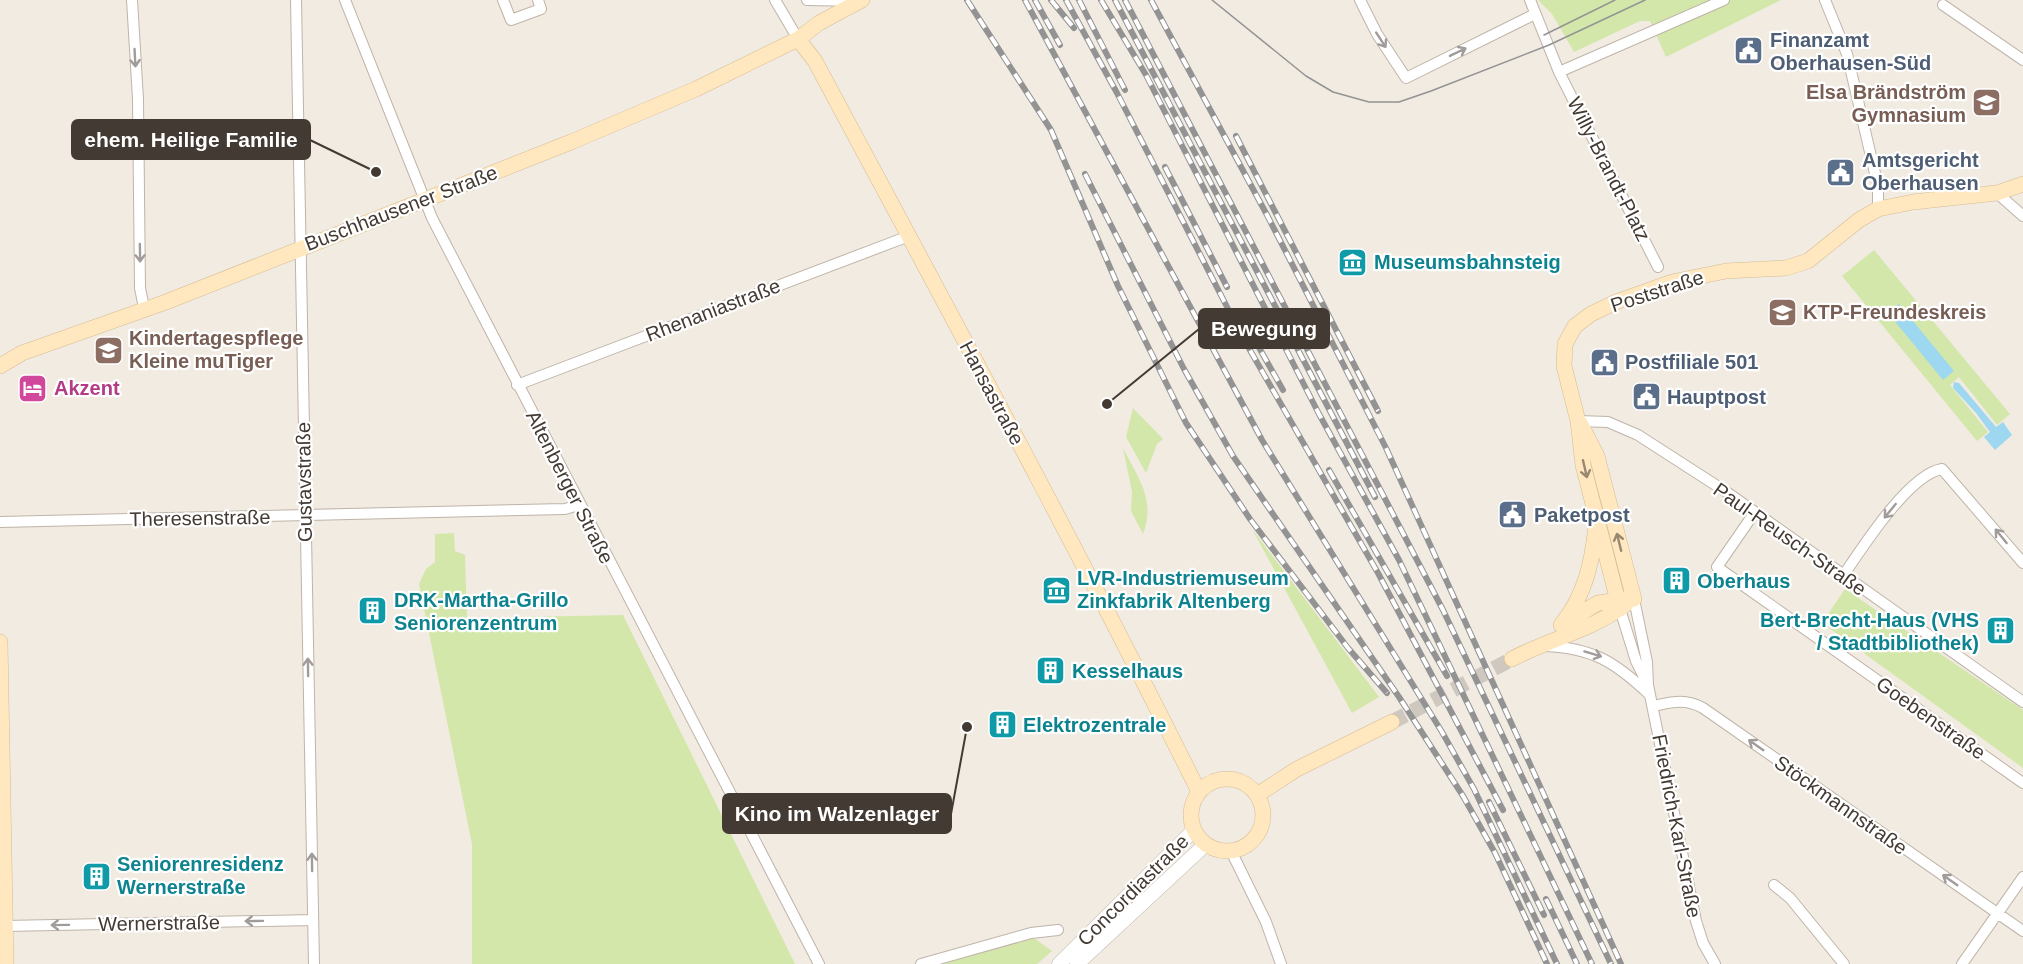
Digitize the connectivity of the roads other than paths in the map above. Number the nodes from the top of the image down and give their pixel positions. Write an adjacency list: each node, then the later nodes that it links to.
1 (132, 0): 26 (street, one-way to 26)
2 (296, 0): 24 (street, Gustavstraße)
3 (345, 0): 20 (street, Altenberger Straße)
4 (503, 0): 5 (street)
5 (538, 0)
6 (775, 0): 15 (street, Hansastraße)
7 (807, 0): 8 (street)
8 (861, 0): 15 (main road, Buschhausener Straße)
9 (1360, 0): 14 (street, one-way to 14)
10 (1530, 0): 14 (street, Willy-Brandt-Platz)
11 (1724, 0): 17 (street)
12 (1825, 0): 21 (street)
13 (1943, 5): 16 (street)
14 (1535, 14): 17 (street, Willy-Brandt-Platz)
15 (798, 39): 20 (main road, Buschhausener Straße); 23 (main road, Hansastraße)
16 (2023, 60)
17 (1559, 72): 25 (street, Willy-Brandt-Platz)
18 (2023, 184): 19 (main road)
19 (1997, 193): 21 (main road); 22 (street)
20 (423, 199): 24 (main road, Buschhausener Straße); 29 (street, Altenberger Straße)
21 (1878, 209): 27 (main road, Poststraße)
22 (2023, 216)
23 (909, 236): 29 (street, Rhenaniastraße); 47 (main road, Hansastraße)
24 (299, 248): 26 (main road, Buschhausener Straße); 33 (street, Gustavstraße)
25 (1658, 267)
26 (144, 308): 28 (main road, Buschhausener Straße)
27 (1563, 352): 30 (main road, Friedrich-Karl-Straße)
28 (0, 366)
29 (517, 385): 31 (street, Altenberger Straße)
30 (1578, 421): 32 (street, Paul-Reusch-Straße); 34 (main road, Friedrich-Karl-Straße, one-way to 34); 38 (main road, Friedrich-Karl-Straße, one-way to 30)
31 (579, 505): 33 (street, Theresenstraße); 61 (street, Altenberger Straße)
32 (1755, 512): 37 (street, Paul-Reusch-Straße); 46 (street, Goebenstraße)
33 (304, 516): 35 (street, Theresenstraße); 55 (street, Gustavstraße, one-way to 33)
34 (1597, 517): 38 (main road, Friedrich-Karl-Straße); 39 (main road)
35 (0, 522)
36 (2023, 563): 37 (street, one-way to 37)
37 (1844, 576): 44 (street, Paul-Reusch-Straße)
38 (1624, 602): 39 (main road); 41 (main road); 43 (street, Friedrich-Karl-Straße); 43 (street, Friedrich-Karl-Straße)
39 (1561, 626): 41 (main road)
40 (0, 642): 56 (main road)
41 (1535, 646): 42 (main road); 43 (street, one-way to 43)
42 (1512, 659)
43 (1650, 695): 54 (street, Stöckmannstraße, one-way to 43); 66 (street, Friedrich-Karl-Straße)
44 (2023, 702)
45 (1392, 722): 48 (main road)
46 (2023, 783)
47 (1199, 792): 48 (main road); 49 (main road)
48 (1257, 795): 51 (main road)
49 (1194, 830): 50 (main road, Concordiastraße); 63 (street, Concordiastraße)
50 (1206, 844): 51 (main road, Concordiastraße); 64 (street, Concordiastraße)
51 (1231, 851): 65 (street)
52 (2023, 877): 54 (street)
53 (1774, 885): 67 (street)
54 (1998, 914): 58 (street, Stöckmannstraße); 68 (street)
55 (313, 920): 56 (street, Wernerstraße, one-way to 56); 60 (street, Gustavstraße)
56 (5, 926): 59 (main road)
57 (1058, 930): 62 (street)
58 (2023, 931)
59 (6, 964)
60 (314, 964)
61 (819, 964)
62 (921, 964)
63 (1059, 964)
64 (1077, 964)
65 (1281, 964)
66 (1715, 964)
67 (1844, 964)
68 (1962, 964)

